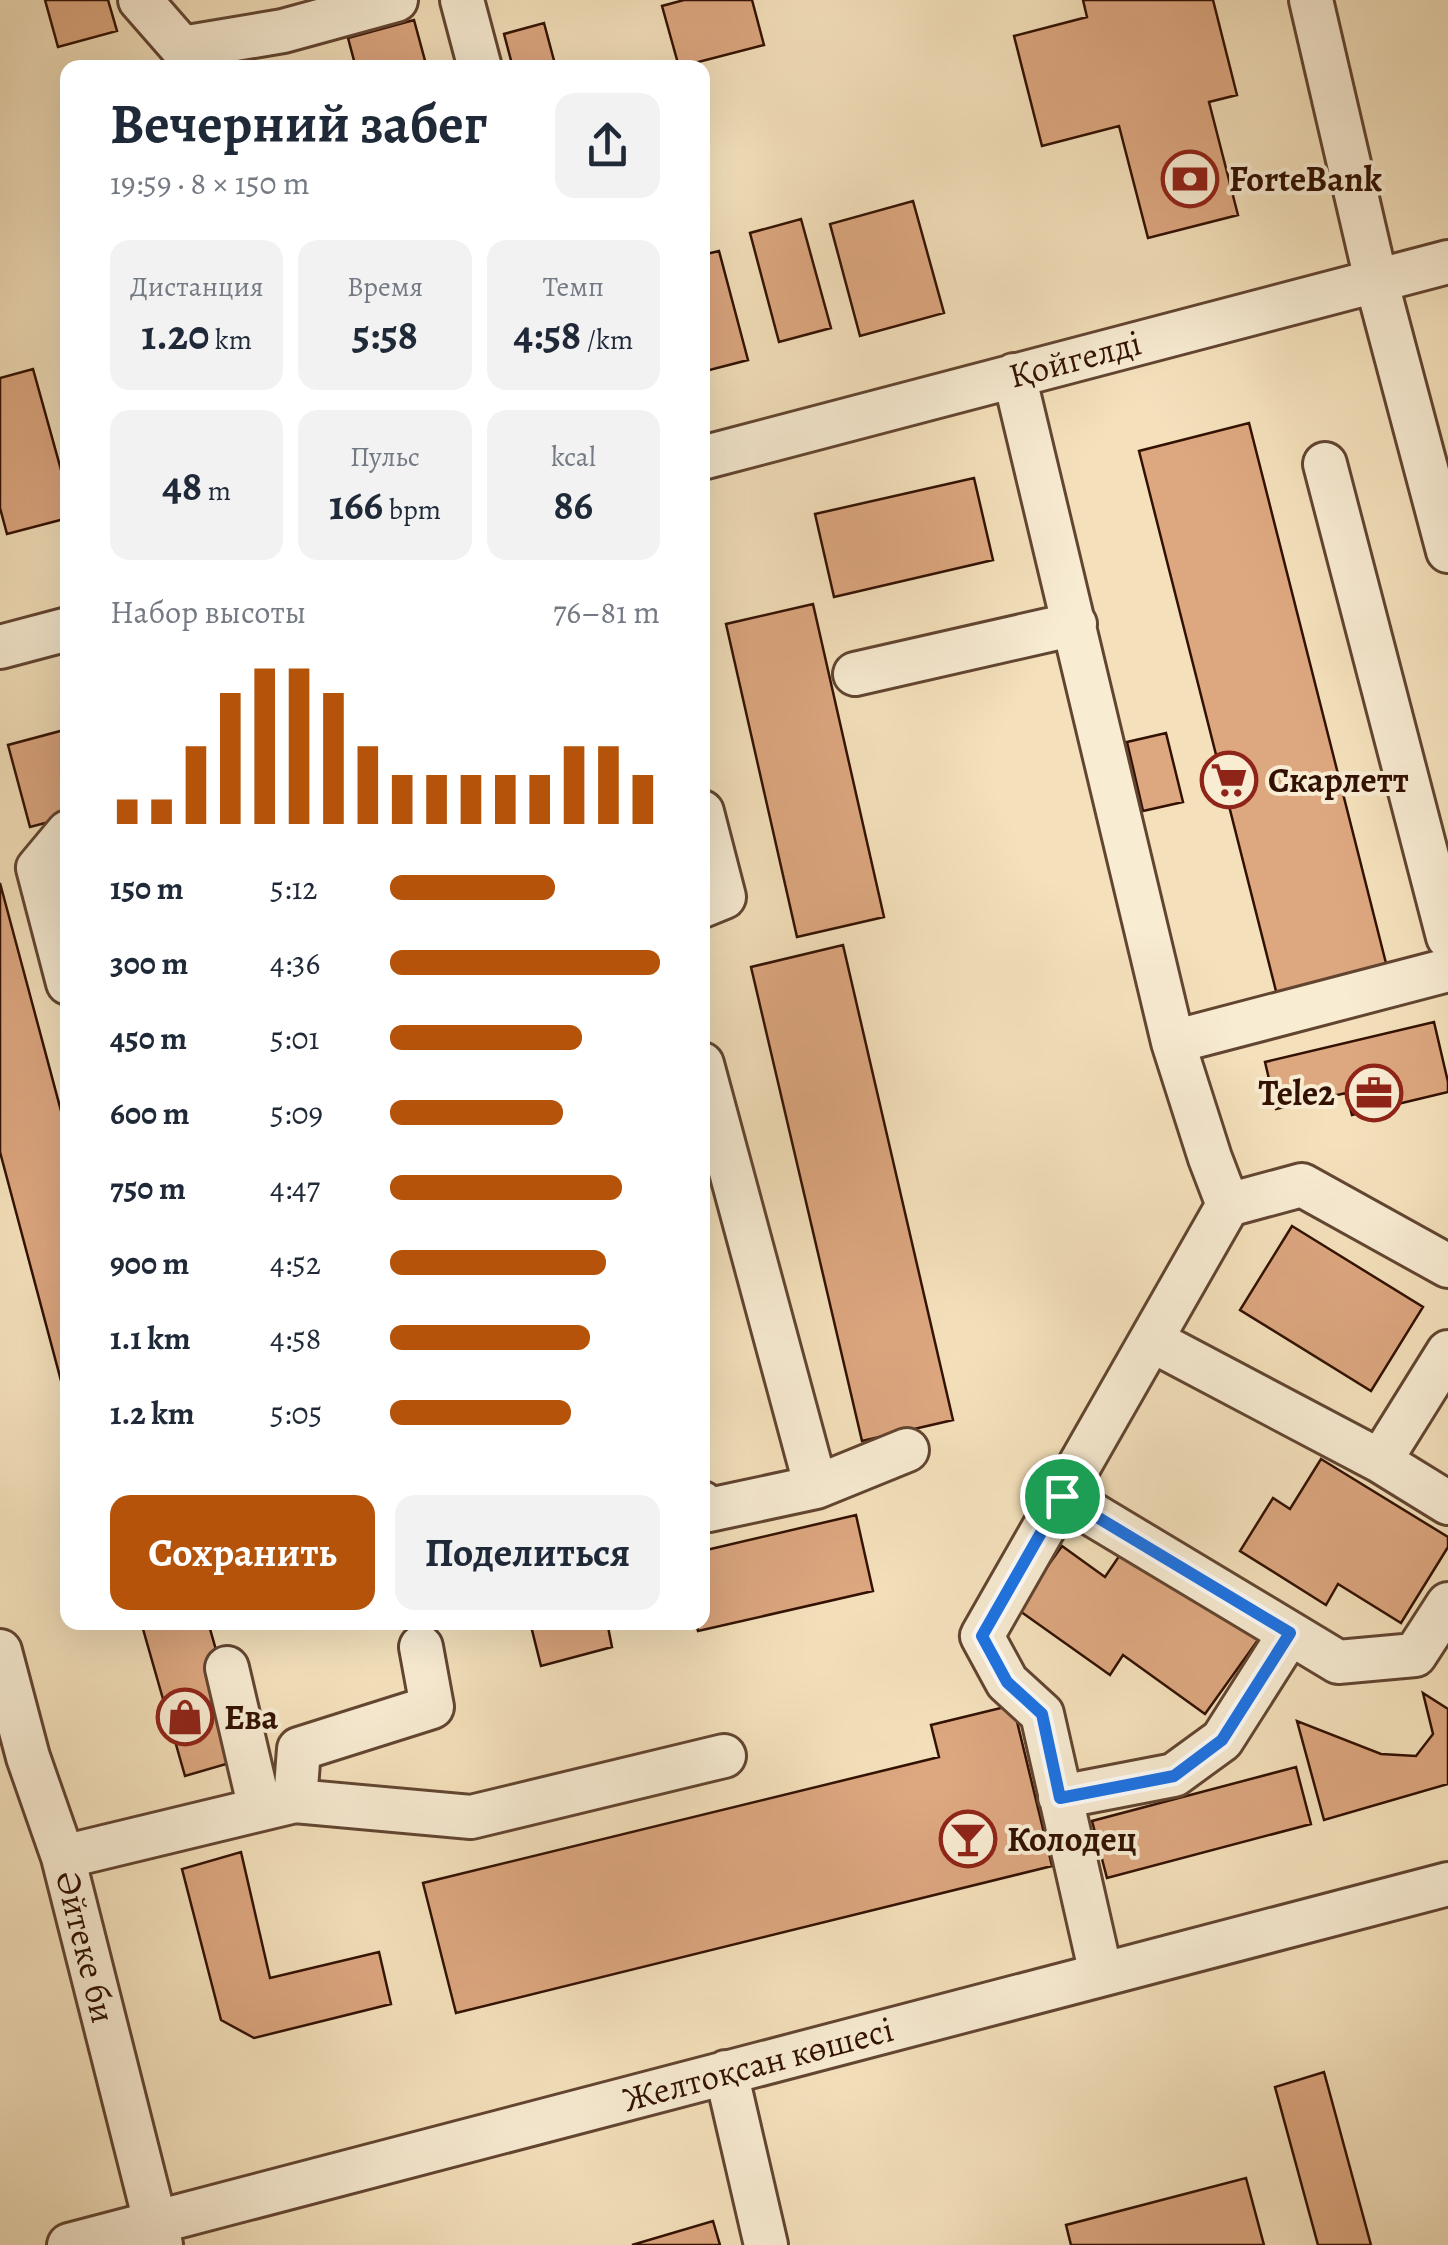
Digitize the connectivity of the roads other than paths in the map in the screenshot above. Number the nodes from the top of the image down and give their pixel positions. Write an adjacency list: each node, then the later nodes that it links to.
1 (140, 0): 2 (street)
2 (396, 0)
3 (462, 0): 5 (street)
4 (1311, 0): 7 (street)
5 (478, 60)
6 (1448, 262): 7 (street, Қойгелді)
7 (1376, 280): 8 (street, Қойгелді); 11 (street)
8 (1014, 375): 9 (street, Қойгелді); 12 (street)
9 (710, 456)
10 (1325, 464): 19 (street)
11 (1448, 551)
12 (1075, 624): 15 (street); 22 (street)
13 (60, 632): 14 (street)
14 (0, 647)
15 (855, 674)
16 (60, 842): 20 (street)
17 (710, 843): 18 (street)
18 (710, 903)
19 (1448, 937)
20 (60, 952)
21 (1448, 970): 22 (street)
22 (1173, 1042): 24 (street)
23 (710, 1094): 30 (street)
24 (1228, 1205): 25 (street); 26 (street)
25 (1448, 1266)
26 (1151, 1340): 29 (street); 31 (street)
27 (1448, 1352): 29 (street)
28 (907, 1450): 30 (street)
29 (1380, 1461): 32 (street)
30 (816, 1486): 33 (street)
31 (1062, 1496): 35 (street); 41 (street)
32 (1448, 1503)
33 (710, 1510)
34 (1448, 1604): 35 (street)
35 (1290, 1633): 41 (street)
36 (421, 1647): 42 (street)
37 (0, 1651): 40 (street, Әйтеке би)
38 (227, 1668): 42 (street)
39 (724, 1756): 42 (street)
40 (14, 1759): 43 (street, Әйтеке би)
41 (1060, 1798): 45 (street)
42 (277, 1805): 43 (street)
43 (63, 1857): 47 (street, Әйтеке би)
44 (1448, 1884): 45 (street, Желтоқсан көшесі)
45 (1101, 1974): 46 (street, Желтоқсан көшесі)
46 (726, 2072): 47 (street, Желтоқсан көшесі); 49 (street)
47 (158, 2233): 48 (street, Желтоқсан көшесі)
48 (69, 2245)
49 (766, 2245)

